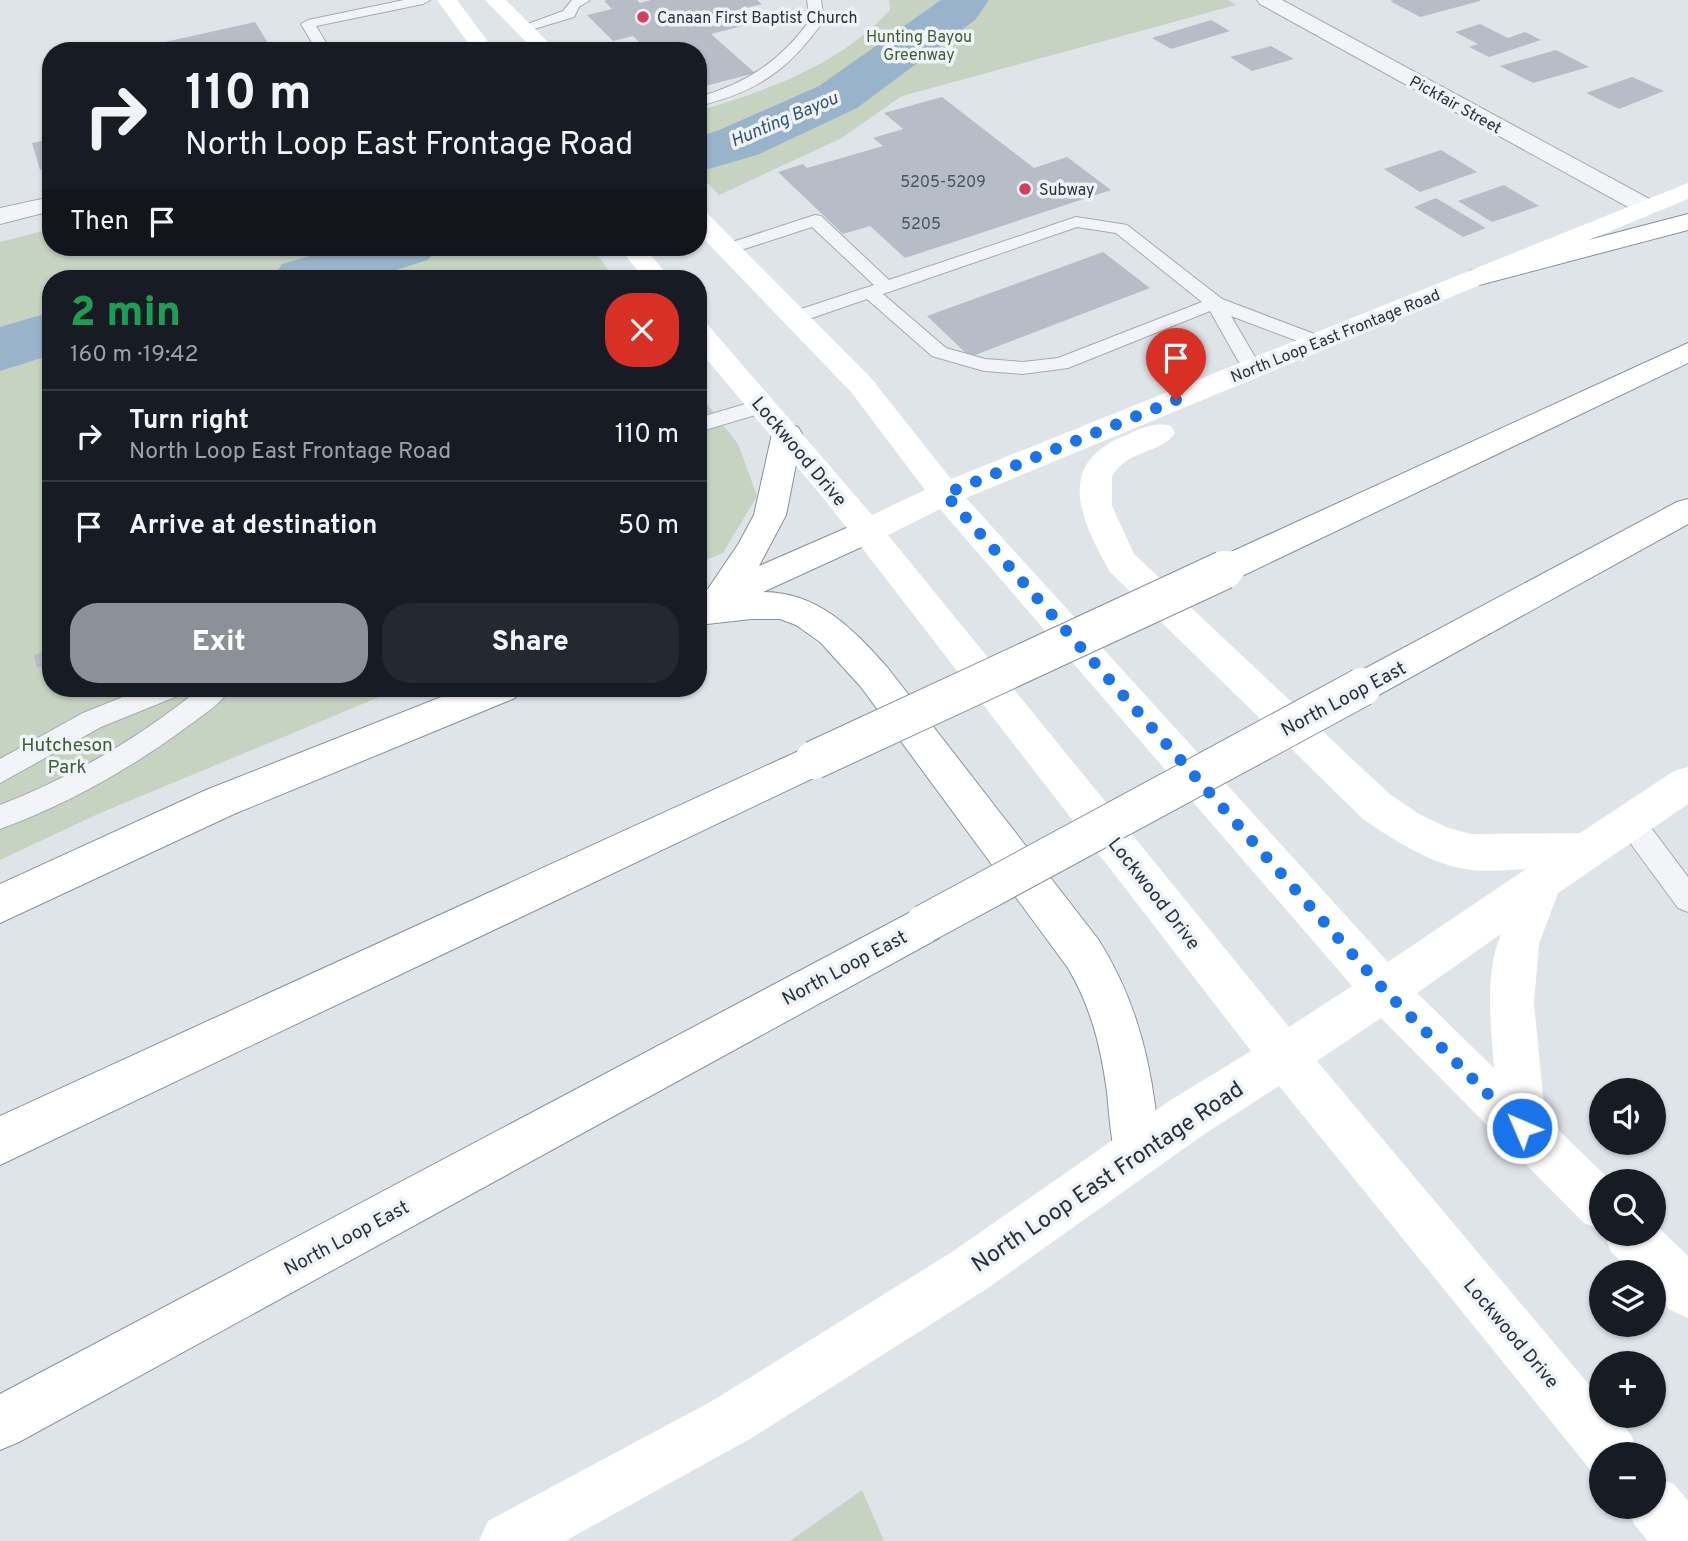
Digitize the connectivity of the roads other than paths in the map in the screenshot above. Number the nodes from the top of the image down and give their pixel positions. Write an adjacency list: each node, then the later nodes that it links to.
1 (423, 0): 8 (lane)
2 (447, 0): 9 (main road)
3 (495, 0): 7 (main road)
4 (583, 0): 7 (lane)
5 (814, 0): 11 (lane)
6 (1267, 0): 14 (street, Pickfair Street)
7 (524, 28): 10 (main road)
8 (319, 42)
9 (478, 42)
10 (538, 42)
11 (707, 100)
12 (1688, 190): 14 (main road, North Loop East Frontage Road)
13 (42, 206): 15 (street)
14 (1646, 207): 21 (main road, North Loop East Frontage Road)
15 (0, 216)
16 (1688, 222): 21 (main road)
17 (707, 227): 18 (main road)
18 (729, 249): 22 (lane); 24 (main road)
19 (639, 256): 20 (main road)
20 (650, 270)
21 (1479, 277): 26 (main road, North Loop East Frontage Road)
22 (878, 290): 23 (lane); 23 (lane); 24 (lane)
23 (1215, 303): 26 (lane); 28 (lane)
24 (796, 317): 32 (main road)
25 (707, 342): 29 (main road, Lockwood Drive)
26 (1318, 342): 28 (main road, North Loop East Frontage Road)
27 (1688, 352): 52 (main road, bridge)
28 (1252, 369): 32 (main road, North Loop East Frontage Road); 45 (main road)
29 (762, 406): 30 (lane); 31 (main road, Lockwood Drive)
30 (707, 422)
31 (787, 434): 34 (main road, Lockwood Drive); 35 (main road)
32 (945, 494): 34 (main road, North Loop East Frontage Road); 49 (main road)
33 (1688, 510): 57 (main road, North Loop East, bridge)
34 (867, 531): 36 (main road, North Loop East Frontage Road); 50 (main road, Lockwood Drive)
35 (707, 605)
36 (707, 606)
37 (707, 606): 53 (main road)
38 (149, 697): 41 (lane)
39 (208, 697): 43 (lane)
40 (480, 697): 48 (main road)
41 (0, 772)
42 (1688, 783): 44 (main road, North Loop East Frontage Road)
43 (0, 817)
44 (1630, 821): 45 (main road, North Loop East Frontage Road); 47 (lane)
45 (1583, 851): 46 (main road, North Loop East Frontage Road)
46 (1543, 880): 49 (main road, North Loop East Frontage Road); 51 (main road)
47 (1688, 899)
48 (0, 904)
49 (1385, 991): 50 (main road, North Loop East Frontage Road); 51 (main road)
50 (1284, 1056): 53 (main road, North Loop East Frontage Road); 58 (main road, Lockwood Drive)
51 (1522, 1128): 54 (main road)
52 (0, 1141)
53 (1137, 1151): 60 (main road, North Loop East Frontage Road)
54 (1589, 1194)
55 (1641, 1246): 56 (main road)
56 (1688, 1292)
57 (0, 1423)
58 (1602, 1442)
59 (1666, 1518): 61 (main road)
60 (508, 1541)
61 (1685, 1541)

